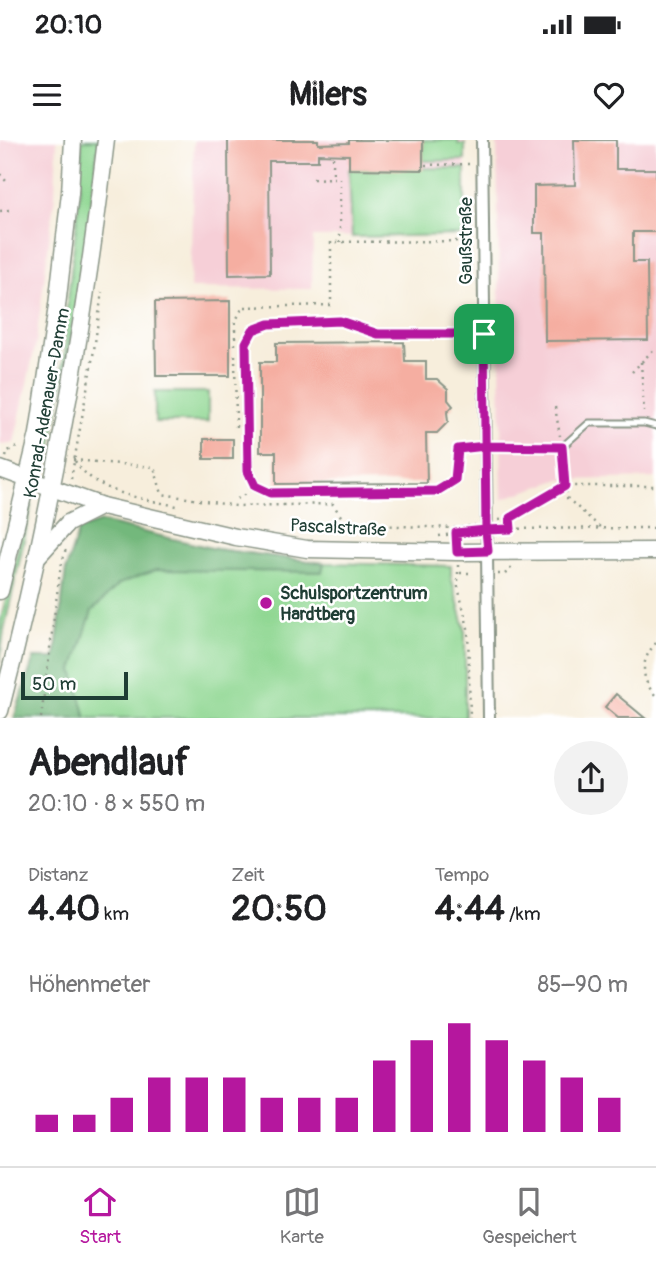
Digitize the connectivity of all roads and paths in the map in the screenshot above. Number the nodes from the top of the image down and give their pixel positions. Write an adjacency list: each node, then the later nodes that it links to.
1 (73, 140): 27 (main road, Konrad-Adenauer-Damm)
2 (106, 140): 30 (main road, Konrad-Adenauer-Damm)
3 (482, 140): 5 (street, Gaußstraße)
4 (333, 157): 8 (path)
5 (482, 164): 6 (path); 13 (street, Gaußstraße)
6 (425, 165)
7 (0, 174): 10 (path)
8 (333, 178): 9 (path); 14 (path)
9 (313, 179)
10 (6, 181)
11 (10, 210): 12 (path)
12 (0, 211)
13 (483, 241): 14 (path); 15 (street, Gaußstraße)
14 (340, 242): 22 (path)
15 (484, 334): 23 (street, Gaußstraße); 23 (lane)
16 (656, 347): 17 (path)
17 (641, 362): 18 (path); 20 (path)
18 (632, 372)
19 (555, 407): 24 (path)
20 (644, 423): 21 (lane); 24 (lane)
21 (656, 426)
22 (236, 427)
23 (486, 446): 24 (lane); 40 (street, Gaußstraße)
24 (562, 447): 29 (path)
25 (75, 460): 34 (path)
26 (0, 469): 27 (main road, Pascalstraße)
27 (27, 480): 30 (main road, Pascalstraße); 46 (main road, Konrad-Adenauer-Damm)
28 (656, 485): 29 (path)
29 (565, 486): 36 (path); 38 (path)
30 (52, 488): 33 (main road, Pascalstraße); 45 (main road, Konrad-Adenauer-Damm)
31 (246, 496): 32 (path)
32 (237, 499)
33 (102, 506): 35 (main road); 44 (main road, Pascalstraße)
34 (187, 509)
35 (68, 523): 45 (main road); 50 (path)
36 (601, 528): 37 (path); 38 (path)
37 (656, 528)
38 (511, 529): 40 (path)
39 (456, 530): 40 (path); 41 (path); 44 (path)
40 (486, 530): 42 (street, Gaußstraße)
41 (430, 537)
42 (488, 551): 43 (main road, Pascalstraße); 44 (main road, Pascalstraße); 52 (street, Gaußstraße)
43 (656, 551)
44 (457, 552): 51 (path)
45 (37, 557): 49 (main road, Konrad-Adenauer-Damm)
46 (0, 591)
47 (656, 643): 48 (path)
48 (656, 696)
49 (0, 711)
50 (41, 718)
51 (470, 718)
52 (489, 718)

